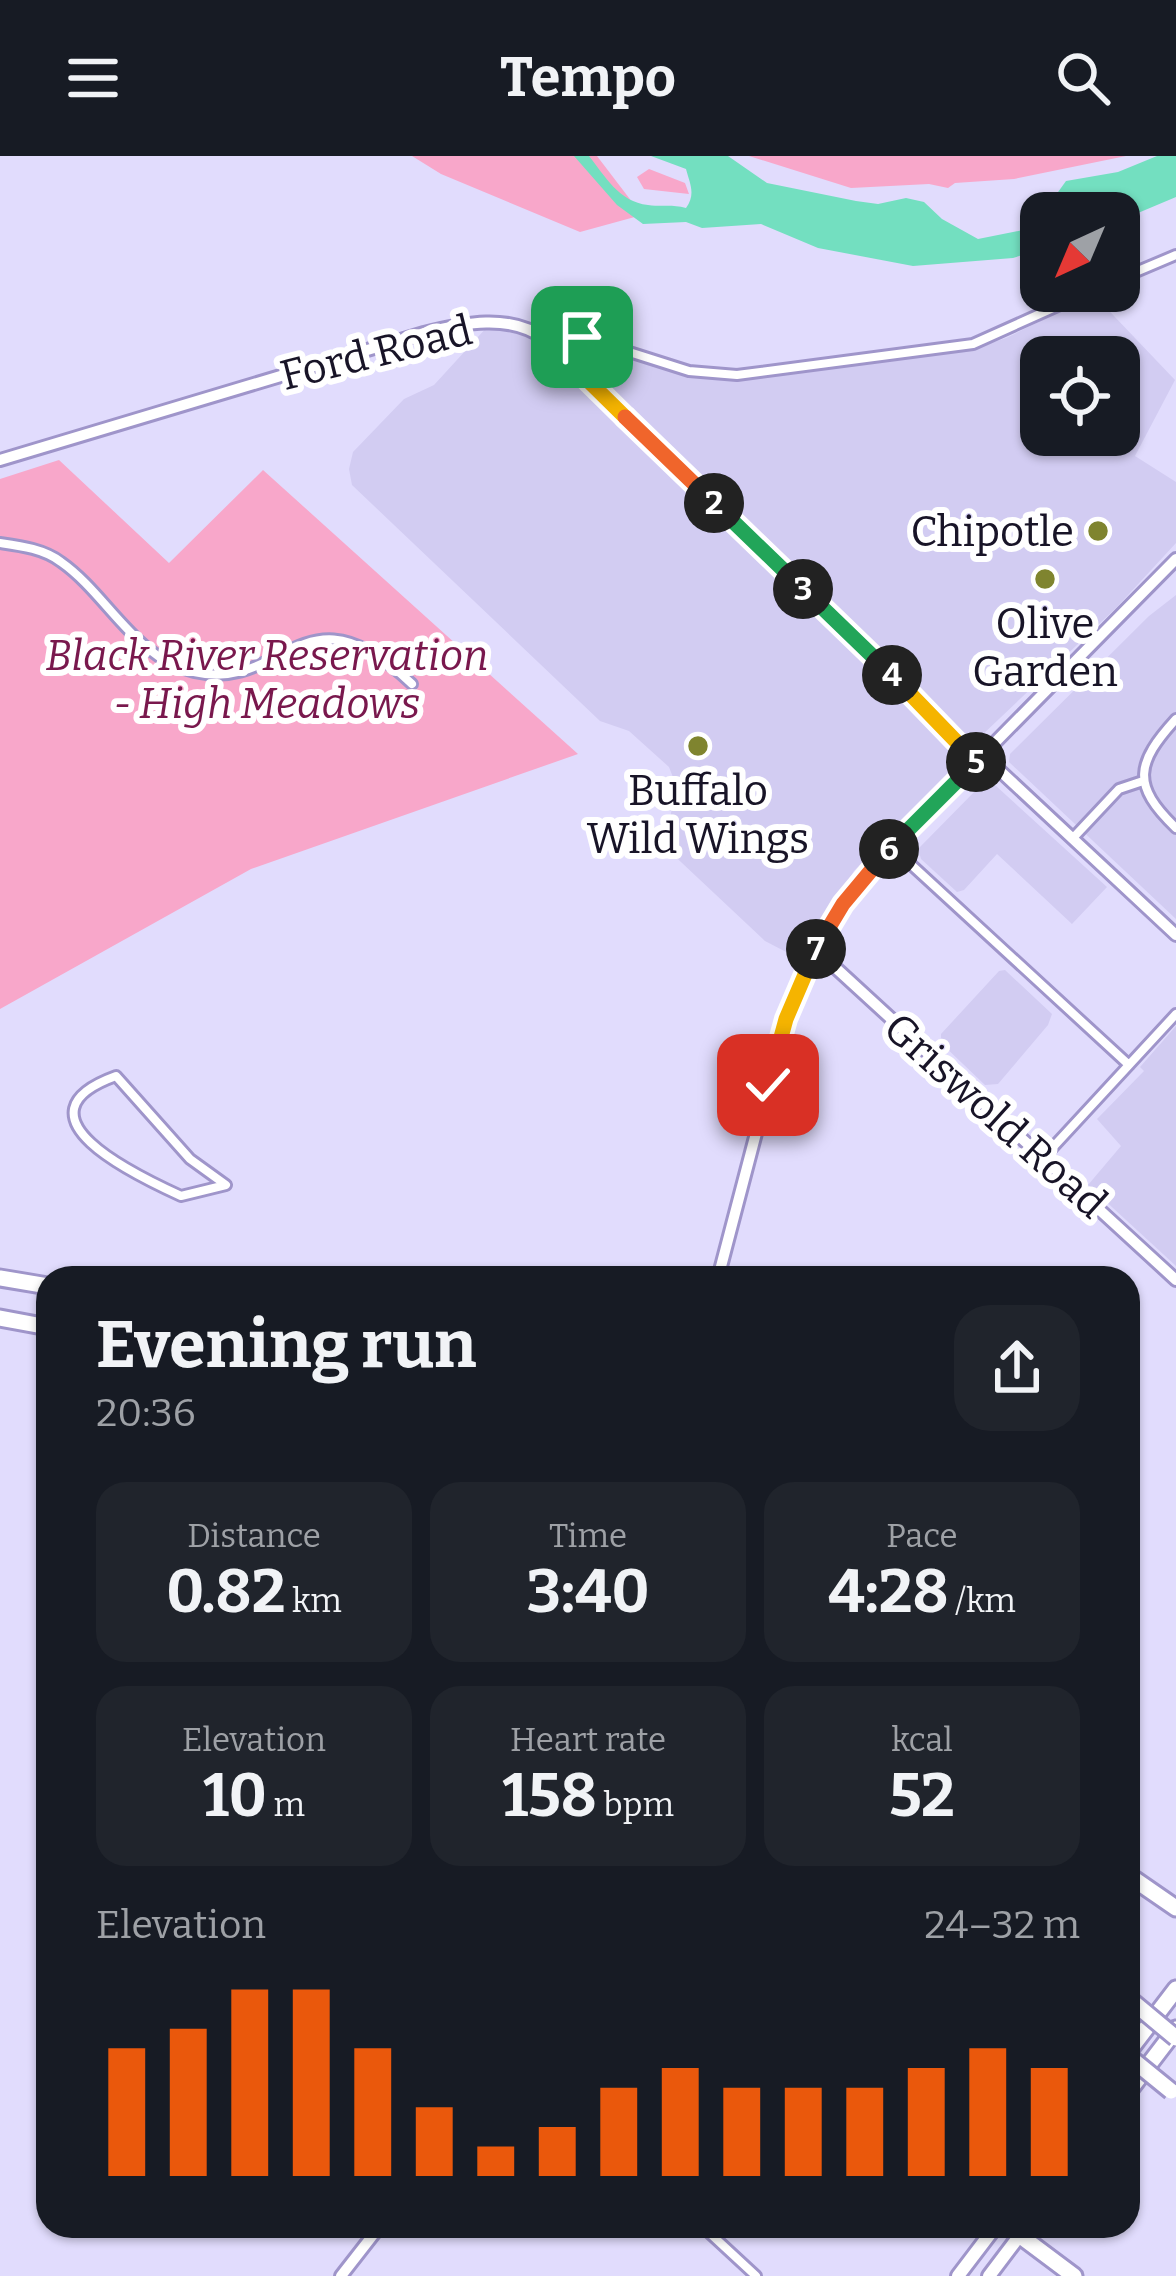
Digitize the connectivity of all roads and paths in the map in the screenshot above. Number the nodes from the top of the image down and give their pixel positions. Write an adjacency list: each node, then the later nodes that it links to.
1 (1176, 255): 2 (street)
2 (1140, 270)
3 (1047, 312): 4 (street)
4 (558, 351): 5 (street, Ford Road); 10 (street, Ford Road)
5 (0, 460)
6 (0, 543): 8 (street)
7 (1176, 559): 10 (street)
8 (412, 684)
9 (1176, 719): 11 (street)
10 (981, 758): 13 (street, Ford Road); 14 (street)
11 (1143, 781): 12 (street); 13 (street)
12 (1176, 828)
13 (1073, 838): 15 (street, Ford Road)
14 (892, 847): 16 (street); 18 (street)
15 (1176, 935)
16 (814, 953): 19 (street, Griswold Road); 21 (street)
17 (1176, 1014): 18 (street)
18 (1129, 1065): 19 (street)
19 (1043, 1158): 23 (street, Griswold Road)
20 (206, 1172): 20 (street)
21 (721, 1266)
22 (0, 1278): 24 (highway)
23 (1176, 1280)
24 (36, 1284)
25 (0, 1318): 26 (highway)
26 (36, 1325)
27 (1140, 1883): 28 (highway)
28 (1176, 1907)
29 (1176, 1989): 32 (highway)
30 (1140, 2008): 33 (highway, bridge)
31 (1176, 2029): 35 (highway)
32 (1140, 2038)
33 (1176, 2038)
34 (1140, 2064): 36 (highway, bridge)
35 (1140, 2076)
36 (1174, 2093)
37 (371, 2238): 42 (street)
38 (715, 2238): 43 (street)
39 (987, 2238): 44 (main road)
40 (1012, 2238): 45 (main road)
41 (1029, 2238): 46 (highway)
42 (341, 2276)
43 (756, 2276)
44 (958, 2276)
45 (988, 2276)
46 (1074, 2276)

